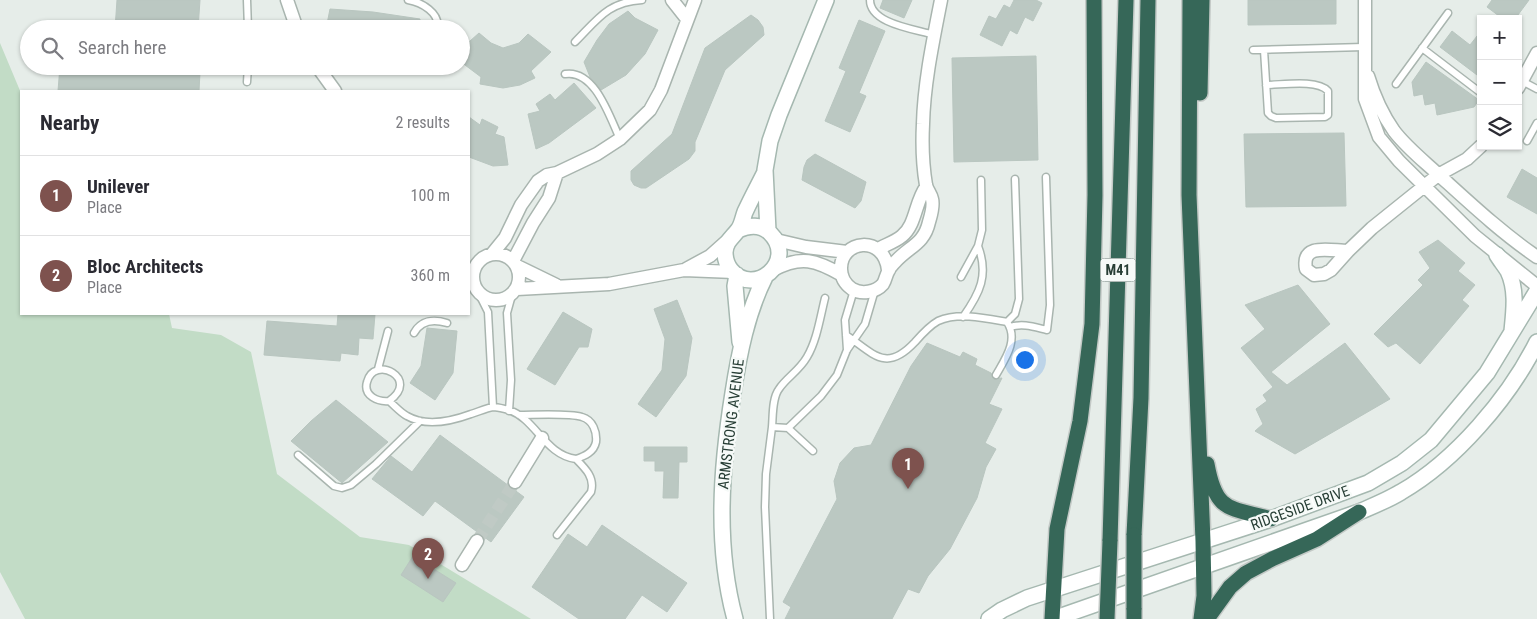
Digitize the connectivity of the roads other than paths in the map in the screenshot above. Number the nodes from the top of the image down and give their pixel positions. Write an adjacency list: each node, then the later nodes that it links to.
1 (247, 0): 18 (lane)
2 (287, 0): 19 (street)
3 (408, 0): 20 (lane)
4 (642, 0): 22 (lane)
5 (672, 0): 17 (street)
6 (695, 0): 17 (street)
7 (826, 0): 44 (street)
8 (870, 0): 21 (lane)
9 (941, 0): 21 (street)
10 (1094, 0): 113 (highway)
11 (1126, 0): 119 (highway, M41, bridge)
12 (1148, 0): 114 (highway, M41, bridge)
13 (1190, 0): 52 (highway)
14 (1202, 0): 52 (highway)
15 (1364, 0): 23 (street)
16 (1448, 13): 24 (lane)
17 (687, 19): 41 (street)
18 (248, 20)
19 (293, 20)
20 (437, 20)
21 (934, 35): 51 (street)
22 (574, 42)
23 (1364, 47): 26 (lane); 28 (street)
24 (1422, 48): 34 (lane); 39 (lane)
25 (1253, 50): 26 (lane)
26 (1264, 50): 35 (lane)
27 (1537, 53): 32 (street)
28 (1364, 67): 46 (street); 50 (street)
29 (565, 74): 41 (lane)
30 (247, 75): 33 (lane)
31 (323, 75): 38 (street)
32 (1522, 80)
33 (247, 82)
34 (1396, 84)
35 (1266, 85): 35 (lane)
36 (1522, 85): 37 (lane)
37 (1537, 89)
38 (334, 90)
39 (1477, 90)
40 (1537, 122): 42 (lane)
41 (620, 139): 45 (street)
42 (1527, 141)
43 (1477, 150): 46 (street)
44 (765, 170): 54 (street); 55 (street)
45 (558, 173): 63 (street); 65 (street)
46 (1438, 175): 50 (street); 53 (street)
47 (1046, 177): 82 (lane)
48 (1015, 179): 82 (lane)
49 (981, 180): 57 (lane)
50 (1423, 186): 56 (street); 59 (street)
51 (926, 188): 58 (street); 67 (street)
52 (1189, 195): 100 (highway)
53 (1490, 223): 56 (street); 64 (street)
54 (733, 235): 55 (street); 66 (street); 69 (street)
55 (772, 236): 60 (street); 68 (street)
56 (1475, 236): 61 (street)
57 (978, 246): 71 (lane); 80 (lane)
58 (878, 249): 60 (street); 67 (street)
59 (1348, 251)
60 (847, 252): 70 (street)
61 (1497, 255): 73 (street); 85 (street)
62 (470, 256): 63 (street)
63 (487, 256): 65 (street); 72 (street)
64 (1537, 257)
65 (515, 264): 74 (street); 78 (street)
66 (684, 270): 69 (street); 74 (street)
67 (888, 270): 76 (street)
68 (769, 273): 69 (street); 70 (street); 89 (street, ARMSTRONG AVENUE)
69 (735, 274): 89 (street, ARMSTRONG AVENUE)
70 (842, 275): 75 (street)
71 (961, 277)
72 (474, 286): 78 (street); 94 (lane)
73 (1537, 286)
74 (561, 287): 78 (street)
75 (854, 290): 76 (street); 86 (lane)
76 (875, 290): 87 (lane)
77 (1537, 291): 85 (street, RIDGESIDE DRIVE)
78 (514, 292): 95 (lane)
79 (825, 298): 98 (lane)
80 (963, 317): 82 (lane); 87 (lane)
81 (447, 323): 84 (lane)
82 (1009, 325): 92 (lane)
83 (388, 330): 91 (lane)
84 (414, 333)
85 (1512, 334): 107 (street, RIDGESIDE DRIVE)
86 (846, 335): 87 (lane); 90 (lane)
87 (854, 340): 90 (lane)
88 (1537, 342): 106 (street, RIDGESIDE DRIVE)
89 (740, 349): 115 (street, ARMSTRONG AVENUE)
90 (847, 350): 99 (lane)
91 (378, 370): 93 (lane); 93 (lane)
92 (996, 375)
93 (389, 401): 97 (lane)
94 (493, 407): 95 (lane); 97 (lane)
95 (509, 410): 96 (lane)
96 (519, 415): 101 (lane); 104 (lane)
97 (420, 421): 103 (lane)
98 (772, 427): 99 (lane); 116 (lane)
99 (788, 428): 102 (lane)
100 (1199, 428): 107 (highway); 110 (highway)
101 (542, 438): 104 (lane); 105 (street)
102 (812, 452)
103 (298, 455)
104 (576, 459): 108 (lane)
105 (515, 482)
106 (1359, 512): 112 (street, RIDGESIDE DRIVE); 121 (highway)
107 (1271, 520): 110 (street, RIDGESIDE DRIVE)
108 (558, 535)
109 (477, 541): 111 (street)
110 (1203, 541): 112 (highway); 113 (street, RIDGESIDE DRIVE)
111 (462, 565)
112 (1203, 567): 118 (street, RIDGESIDE DRIVE); 120 (highway)
113 (1053, 589): 117 (street, RIDGESIDE DRIVE); 118 (highway)
114 (1134, 614)
115 (735, 619)
116 (770, 619)
117 (989, 619)
118 (1053, 619)
119 (1107, 619)
120 (1201, 619)
121 (1208, 619)

